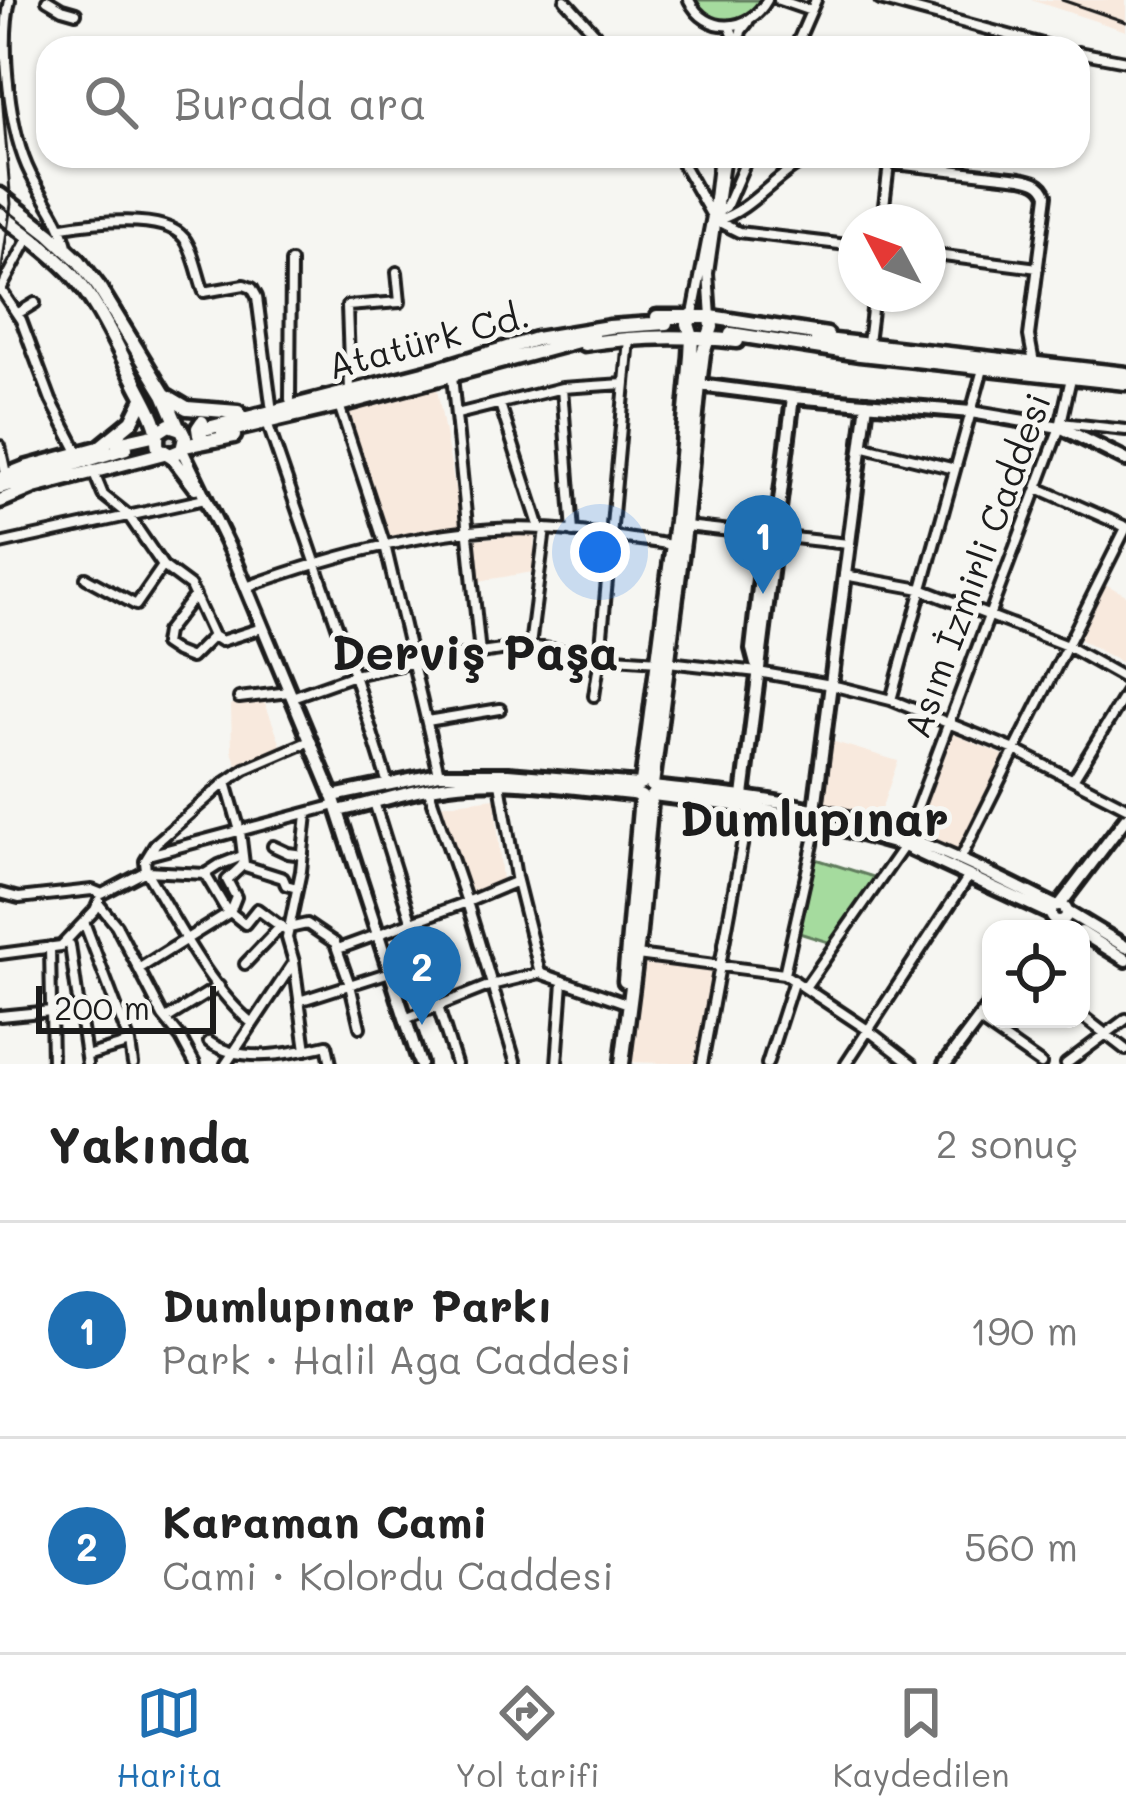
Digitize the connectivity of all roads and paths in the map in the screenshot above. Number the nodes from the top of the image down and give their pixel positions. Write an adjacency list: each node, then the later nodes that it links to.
1 (10, 0): 29 (street)
2 (47, 0): 10 (street)
3 (565, 0): 13 (street)
4 (689, 0): 12 (street)
5 (767, 0): 11 (street)
6 (778, 0): 9 (street)
7 (816, 0): 9 (street)
8 (880, 0): 17 (street)
9 (811, 11): 16 (street)
10 (76, 13)
11 (748, 21): 12 (street); 15 (street)
12 (730, 26): 14 (street)
13 (597, 36)
14 (733, 36)
15 (739, 36)
16 (800, 36)
17 (1013, 36)
18 (1090, 54): 19 (street)
19 (1126, 61)
20 (686, 168): 28 (street)
21 (721, 168): 28 (street)
22 (743, 168): 28 (street)
23 (791, 168): 28 (street)
24 (888, 168): 27 (street)
25 (933, 168): 35 (street)
26 (2, 202): 30 (main road); 32 (main road)
27 (884, 204)
28 (716, 216): 31 (street); 41 (street); 42 (street)
29 (63, 227): 32 (street); 64 (street)
30 (29, 236): 37 (street); 61 (main road)
31 (838, 244)
32 (69, 252): 60 (main road)
33 (946, 256): 35 (street)
34 (291, 262): 63 (street)
35 (1038, 268): 50 (street)
36 (398, 272): 59 (street)
37 (0, 291): 40 (street)
38 (35, 303): 40 (street)
39 (871, 312): 49 (street)
40 (17, 314): 82 (street)
41 (692, 315): 42 (main road); 43 (main road); 46 (main road)
42 (711, 317): 44 (main road); 47 (main road)
43 (668, 327): 45 (main road); 46 (main road); 48 (main road, Atatürk Cd.)
44 (730, 330): 47 (main road); 49 (main road); 49 (main road)
45 (629, 337): 48 (main road); 56 (street)
46 (692, 337): 47 (main road); 101 (main road)
47 (708, 338): 57 (main road)
48 (536, 345): 53 (main road, Atatürk Cd.); 59 (main road, Atatürk Cd.)
49 (864, 346): 50 (main road); 51 (main road)
50 (1034, 363): 52 (main road)
51 (983, 369): 54 (main road); 69 (street)
52 (1126, 374)
53 (452, 376): 67 (main road, Atatürk Cd.); 70 (street)
54 (1071, 378): 55 (main road); 71 (street, Asım İzmirli Caddesi)
55 (1126, 383)
56 (624, 384): 58 (street); 96 (street)
57 (699, 385): 62 (street); 91 (main road)
58 (562, 388): 65 (street); 95 (street)
59 (350, 391): 63 (main road); 75 (main road, Atatürk Cd.)
60 (164, 394): 68 (main road); 72 (main road)
61 (143, 398): 76 (main road); 79 (main road)
62 (793, 398): 66 (street); 97 (street)
63 (290, 399): 64 (main road)
64 (271, 404): 68 (main road)
65 (500, 404): 70 (street); 93 (street)
66 (867, 404): 69 (street); 78 (street)
67 (339, 405): 73 (main road); 75 (main road, Atatürk Cd.); 100 (street)
68 (238, 412): 75 (main road)
69 (971, 412): 71 (street); 84 (street)
70 (457, 414): 94 (street)
71 (1060, 425): 74 (street); 83 (street); 87 (street, Asım İzmirli Caddesi)
72 (179, 428): 75 (main road); 76 (main road); 81 (main road)
73 (268, 428): 75 (main road); 102 (street)
74 (1126, 430)
75 (206, 431): 81 (main road)
76 (157, 433): 80 (main road); 81 (main road)
77 (0, 446): 86 (street)
78 (861, 446): 84 (street); 99 (street)
79 (99, 448): 80 (main road); 82 (main road)
80 (131, 450): 81 (main road); 85 (main road); 86 (main road); 88 (main road)
81 (175, 451): 89 (street)
82 (78, 452): 86 (main road)
83 (1126, 460)
84 (955, 469): 107 (street)
85 (94, 472): 88 (main road); 90 (street)
86 (2, 480)
87 (1038, 488): 92 (street); 109 (street, Asım İzmirli Caddesi)
88 (0, 499)
89 (206, 499): 90 (street); 106 (street)
90 (128, 515): 98 (street); 103 (street)
91 (685, 526): 97 (street); 116 (main road)
92 (1126, 527): 113 (street)
93 (543, 528): 94 (street); 95 (street); 112 (street)
94 (470, 532): 100 (street); 114 (street)
95 (573, 532): 96 (street)
96 (612, 536): 101 (street); 115 (street)
97 (775, 536): 99 (street); 118 (street)
98 (0, 544)
99 (848, 544): 104 (street)
100 (385, 545): 102 (street); 117 (street)
101 (673, 545): 116 (main road)
102 (317, 564): 106 (street); 119 (street)
103 (163, 566): 105 (street); 108 (street)
104 (844, 575): 107 (street); 121 (street)
105 (86, 578)
106 (246, 587): 110 (street)
107 (921, 590): 109 (street); 126 (street)
108 (195, 595): 111 (street); 111 (street)
109 (992, 616): 113 (street); 129 (street, Asım İzmirli Caddesi)
110 (262, 628): 111 (street); 123 (street)
111 (213, 636)
112 (530, 646): 114 (street); 115 (street)
113 (1067, 646): 120 (street); 131 (street)
114 (480, 654): 117 (street)
115 (600, 657): 116 (street); 124 (street)
116 (663, 661): 118 (street); 138 (main road)
117 (415, 662): 119 (street); 128 (street)
118 (758, 672): 121 (street); 140 (street)
119 (354, 675): 123 (street); 136 (street)
120 (1126, 679)
121 (831, 685): 126 (street); 144 (street)
122 (1126, 692): 133 (street)
123 (290, 694): 125 (street); 130 (street)
124 (594, 696)
125 (238, 698)
126 (891, 700): 129 (street)
127 (500, 710): 128 (street)
128 (428, 721): 132 (street)
129 (949, 724): 131 (street); 147 (street, Asım İzmirli Caddesi)
130 (310, 741): 134 (street); 141 (street)
131 (1015, 750): 133 (street); 151 (street)
132 (440, 774): 136 (street); 138 (street)
133 (1074, 778): 142 (street)
134 (226, 782): 146 (street); 149 (street)
135 (500, 783): 137 (street); 138 (street); 156 (street)
136 (388, 785): 141 (street)
137 (428, 788): 139 (street); 160 (street)
138 (646, 791): 140 (street); 174 (main road); 189 (main road)
139 (374, 802): 141 (street); 164 (street)
140 (746, 802): 144 (street); 178 (street)
141 (336, 804): 143 (street); 166 (street)
142 (1126, 807)
143 (307, 814): 146 (street); 150 (street)
144 (816, 816): 147 (street); 182 (street)
145 (1126, 822): 162 (street)
146 (240, 831): 149 (street); 152 (street)
147 (905, 842): 151 (street); 155 (street); 187 (street, Asım İzmirli Caddesi)
148 (273, 846): 150 (street)
149 (151, 854): 153 (street)
150 (302, 855): 157 (street)
151 (961, 858): 162 (street)
152 (242, 861): 154 (street); 157 (street); 161 (street)
153 (146, 871): 154 (street); 159 (street); 167 (street)
154 (205, 874): 161 (street)
155 (970, 874): 162 (street); 201 (street)
156 (517, 881): 160 (street); 181 (street)
157 (297, 889): 165 (street)
158 (0, 893): 159 (street)
159 (100, 898): 163 (street); 179 (street)
160 (467, 902): 164 (street); 185 (street)
161 (229, 913): 165 (street); 167 (street)
162 (1058, 914): 170 (street)
163 (84, 922): 169 (street); 171 (street)
164 (412, 923): 166 (street); 190 (street)
165 (286, 928): 172 (street); 176 (street); 177 (street)
166 (378, 934): 172 (street); 180 (street)
167 (187, 938): 179 (street); 186 (street)
168 (1090, 938): 175 (street)
169 (92, 942): 171 (street); 204 (street)
170 (1125, 944)
171 (61, 946): 173 (street); 191 (street); 207 (street)
172 (338, 949): 184 (street)
173 (0, 954)
174 (636, 955): 178 (street); 218 (main road)
175 (1126, 960)
176 (294, 962): 188 (street); 199 (street)
177 (245, 964)
178 (719, 964): 182 (street); 219 (street)
179 (140, 968): 194 (street)
180 (390, 972): 184 (street); 195 (street)
181 (540, 974): 183 (street); 185 (street)
182 (789, 977): 187 (street); 220 (street)
183 (563, 981): 189 (street); 217 (street)
184 (350, 985): 188 (street); 200 (street)
185 (491, 985): 190 (street); 216 (street)
186 (219, 986): 194 (street); 199 (street)
187 (806, 986): 201 (street)
188 (299, 1000): 205 (street)
189 (622, 1002): 218 (main road)
190 (439, 1005): 195 (street); 215 (street)
191 (51, 1011): 193 (street); 210 (street)
192 (982, 1015): 197 (street)
193 (0, 1016)
194 (166, 1019): 212 (street)
195 (405, 1019): 214 (street)
196 (1126, 1019): 202 (street)
197 (978, 1020): 223 (street); 224 (street)
198 (1090, 1022): 202 (street)
199 (252, 1023): 208 (street)
200 (360, 1027)
201 (868, 1030): 221 (street); 222 (street)
202 (1107, 1034): 206 (street); 225 (street)
203 (209, 1042): 208 (street)
204 (130, 1043): 207 (street); 211 (street)
205 (306, 1050): 209 (street); 213 (street)
206 (1126, 1050)
207 (87, 1060)
208 (229, 1060): 209 (street)
209 (253, 1063)
210 (52, 1064)
211 (133, 1064)
212 (195, 1064)
213 (331, 1064)
214 (420, 1064)
215 (456, 1064)
216 (516, 1064)
217 (557, 1064)
218 (617, 1064)
219 (702, 1064)
220 (767, 1064)
221 (846, 1064)
222 (912, 1064)
223 (945, 1064)
224 (1041, 1064)
225 (1066, 1064)

